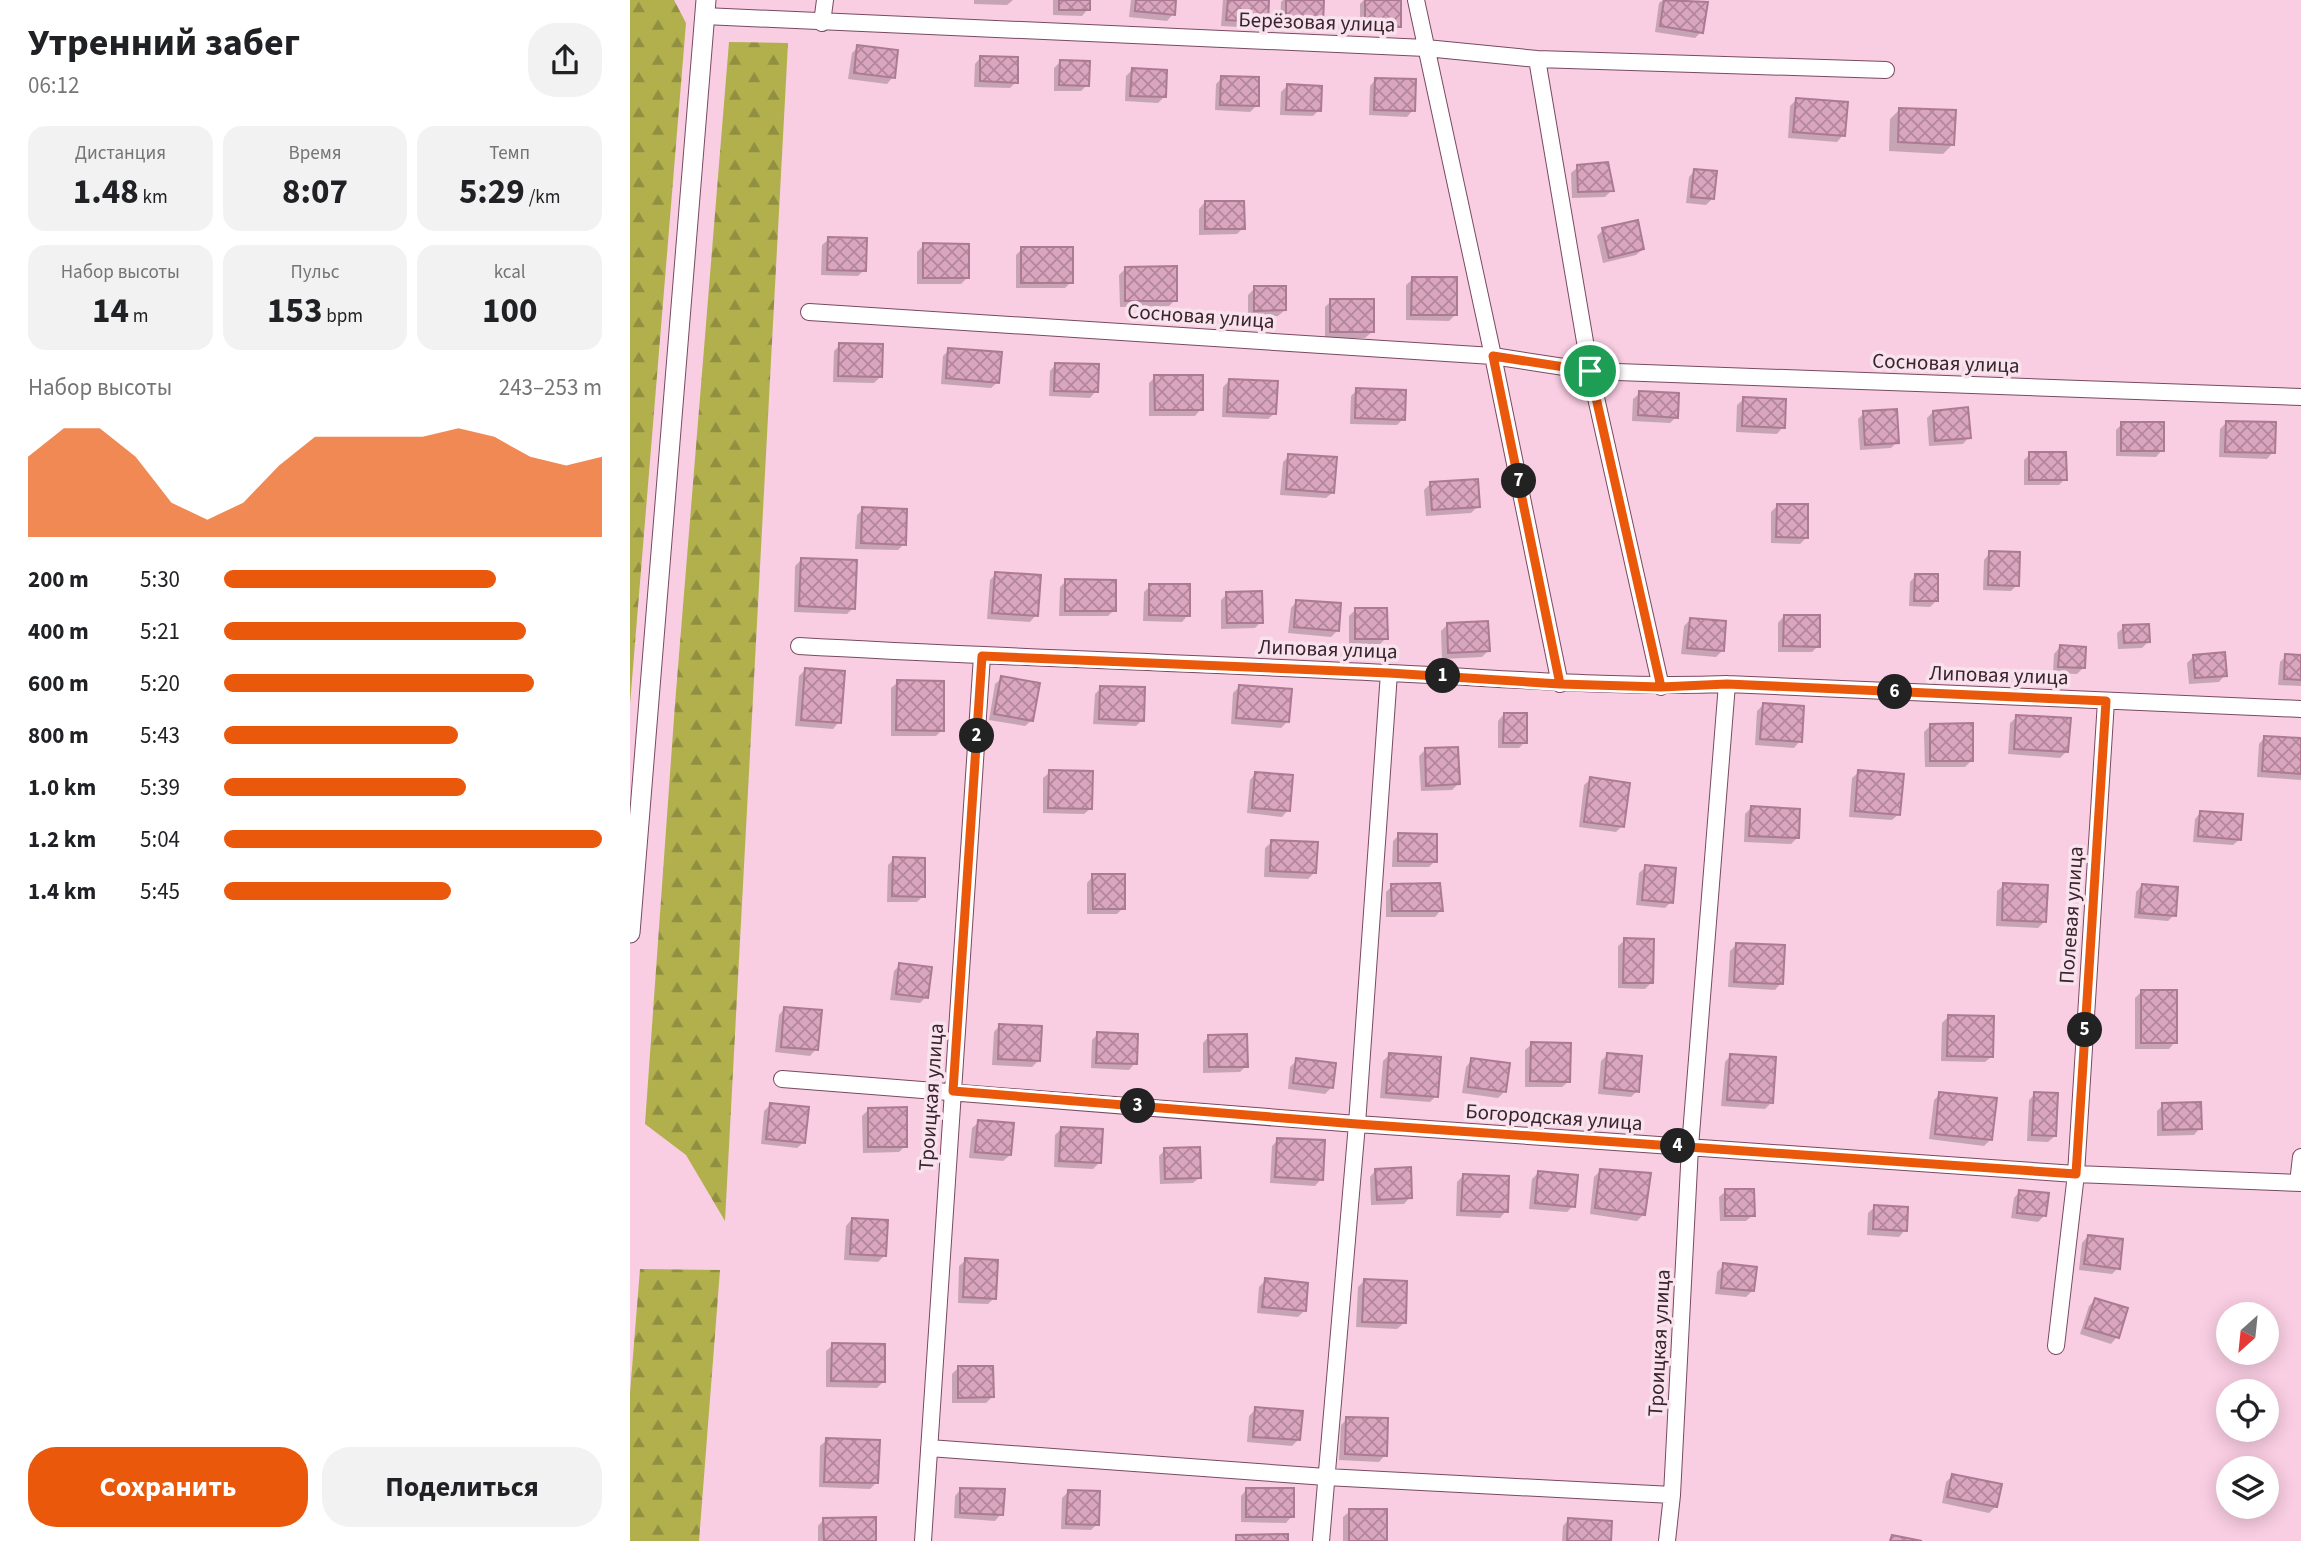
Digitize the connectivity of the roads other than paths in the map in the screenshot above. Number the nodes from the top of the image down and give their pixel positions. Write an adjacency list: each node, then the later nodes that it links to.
1 (825, 0): 4 (street)
2 (1416, 0): 5 (street)
3 (705, 8): 4 (street, Берёзовая улица); 20 (street)
4 (822, 23): 5 (street, Берёзовая улица)
5 (1426, 48): 6 (street, Берёзовая улица); 9 (street)
6 (1537, 59): 7 (street, Берёзовая улица); 10 (street)
7 (1886, 70)
8 (809, 312): 9 (street, Сосновая улица)
9 (1493, 356): 10 (street, Сосновая улица); 15 (street)
10 (1590, 371): 11 (street, Сосновая улица); 17 (street)
11 (2301, 397)
12 (799, 646): 13 (street, Липовая улица)
13 (982, 656): 14 (street, Липовая улица); 22 (street, Троицкая улица)
14 (1389, 673): 15 (street, Липовая улица); 23 (street)
15 (1560, 684): 17 (street, Липовая улица)
16 (1727, 684): 17 (street, Липовая улица); 18 (street, Липовая улица); 24 (street)
17 (1661, 687)
18 (2106, 701): 19 (street, Липовая улица); 26 (street, Полевая улица)
19 (2301, 709)
20 (630, 933)
21 (782, 1079): 22 (street, Богородская улица)
22 (953, 1091): 23 (street, Богородская улица); 29 (street, Троицкая улица)
23 (1357, 1124): 24 (street, Богородская улица); 30 (street)
24 (1690, 1147): 26 (street, Богородская улица); 31 (street, Троицкая улица)
25 (2301, 1157): 27 (street, Богородская улица)
26 (2076, 1174): 27 (street, Богородская улица); 28 (street, Полевая улица)
27 (2299, 1183)
28 (2056, 1346)
29 (929, 1448): 30 (street); 32 (street, Троицкая улица)
30 (1326, 1477): 31 (street); 33 (street)
31 (1672, 1495): 34 (street, Троицкая улица)
32 (923, 1541)
33 (1321, 1541)
34 (1667, 1541)

